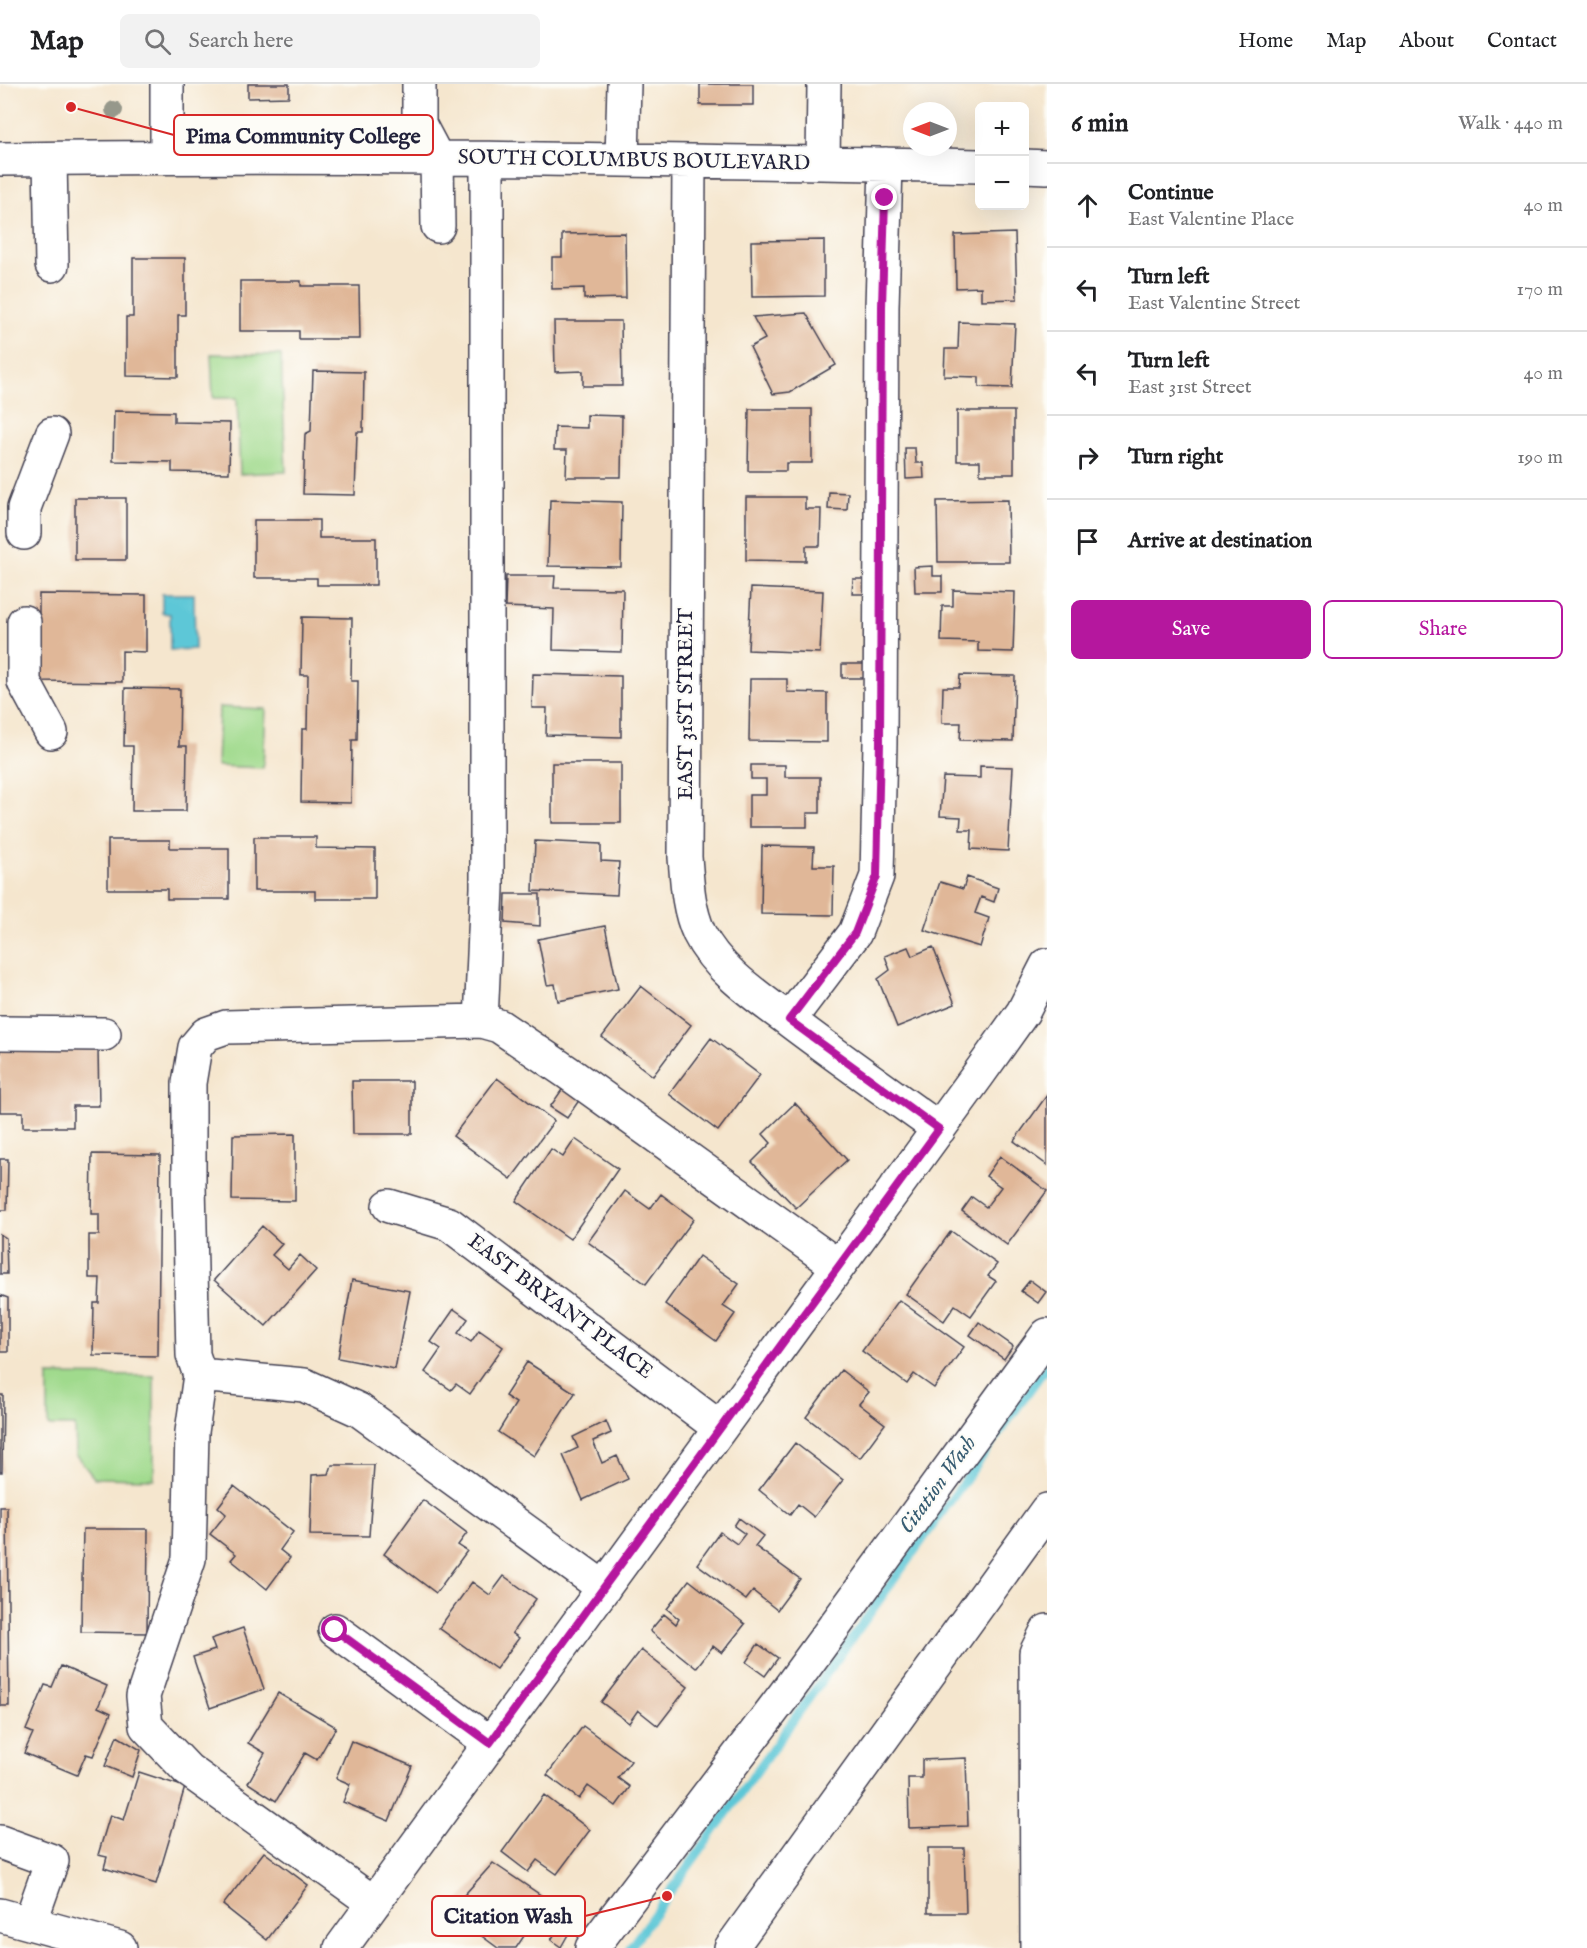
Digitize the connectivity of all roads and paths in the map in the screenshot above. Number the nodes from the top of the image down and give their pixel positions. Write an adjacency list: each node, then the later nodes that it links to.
1 (167, 84): 5 (street)
2 (419, 84): 6 (street)
3 (624, 84): 10 (street)
4 (824, 84): 12 (street)
5 (166, 157): 6 (street, SOUTH COLUMBUS BOULEVARD); 8 (street, SOUTH COLUMBUS BOULEVARD)
6 (438, 158): 9 (street, SOUTH COLUMBUS BOULEVARD); 17 (street)
7 (0, 159): 8 (street, SOUTH COLUMBUS BOULEVARD)
8 (50, 159): 18 (street)
9 (487, 159): 10 (street, SOUTH COLUMBUS BOULEVARD); 25 (street)
10 (622, 159): 11 (street, SOUTH COLUMBUS BOULEVARD)
11 (689, 161): 12 (street, SOUTH COLUMBUS BOULEVARD); 24 (street, EAST 31ST STREET)
12 (823, 163): 13 (street, SOUTH COLUMBUS BOULEVARD)
13 (886, 164): 14 (street, SOUTH COLUMBUS BOULEVARD); 24 (street)
14 (975, 166)
15 (1029, 166): 16 (street)
16 (1047, 167)
17 (438, 226)
18 (52, 265)
19 (52, 434): 20 (street)
20 (16, 516)
21 (24, 622): 22 (street)
22 (51, 732)
23 (1047, 965): 28 (street)
24 (789, 1020): 28 (street, EAST 31ST STREET)
25 (481, 1021): 30 (street); 32 (street)
26 (0, 1033): 27 (street)
27 (104, 1034)
28 (939, 1129): 30 (street)
29 (389, 1206): 33 (street, EAST BRYANT PLACE)
30 (838, 1266): 33 (street)
31 (1047, 1335): 44 (street)
32 (200, 1375): 35 (street); 40 (street)
33 (720, 1428): 35 (street)
34 (1047, 1510): 45 (street)
35 (604, 1588): 38 (street)
36 (335, 1630): 38 (street)
37 (1047, 1631): 46 (street)
38 (490, 1743): 40 (street)
39 (0, 1842): 41 (street)
40 (374, 1903): 43 (street)
41 (15, 1919): 42 (street)
42 (120, 1948)
43 (341, 1948)
44 (592, 1948)
45 (731, 1948)
46 (1037, 1948)

